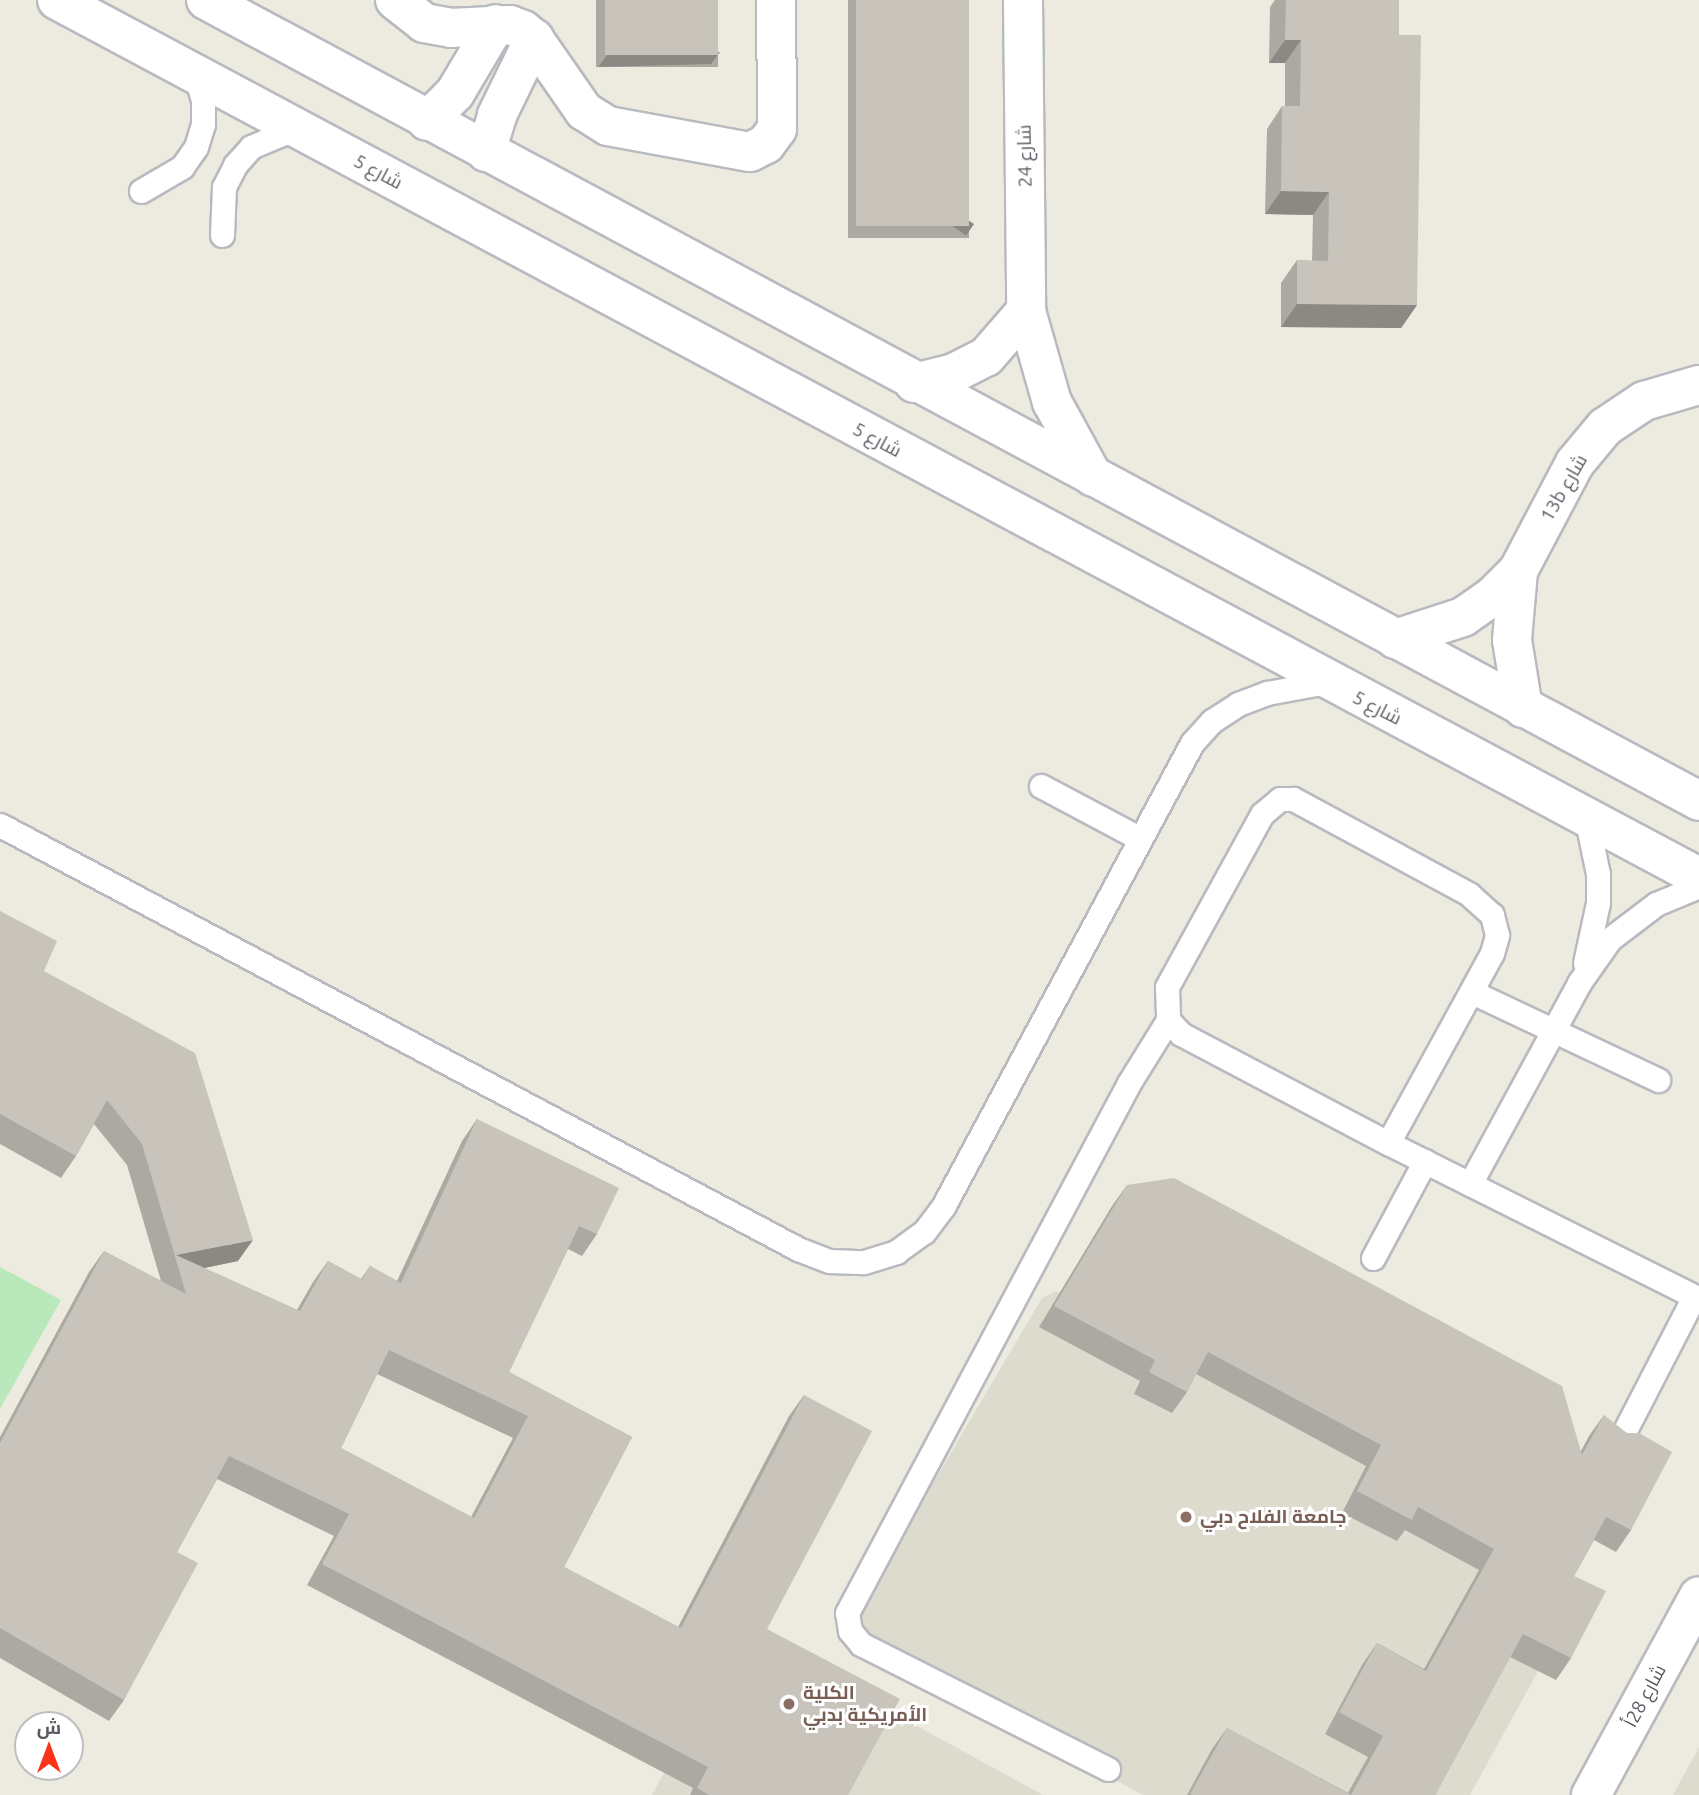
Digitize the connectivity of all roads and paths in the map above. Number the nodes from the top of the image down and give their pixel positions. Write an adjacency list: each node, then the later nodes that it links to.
1 (57, 0): 8 (street, شارع 5)
2 (206, 0): 9 (street)
3 (395, 0): 6 (street)
4 (776, 0): 7 (street)
5 (1023, 0): 14 (street, شارع 24)
6 (496, 24): 7 (street); 9 (street)
7 (534, 39): 11 (street)
8 (196, 77): 10 (street, شارع 5); 12 (lane)
9 (427, 121): 11 (street)
10 (296, 128): 13 (lane); 20 (street, شارع 5)
11 (486, 152): 15 (street)
12 (141, 191)
13 (222, 235)
14 (1027, 311): 15 (street); 17 (street, شارع 24)
15 (914, 383): 17 (street)
16 (1699, 385): 18 (street, 13b شارع)
17 (1093, 477): 19 (street)
18 (1518, 571): 19 (street, 13b شارع); 21 (street, 13b شارع)
19 (1395, 639): 21 (street)
20 (1327, 682): 24 (street, شارع 5); 26 (lane)
21 (1523, 708): 23 (street)
22 (1041, 786): 26 (lane)
23 (1699, 801)
24 (1586, 816): 27 (street, شارع 5); 29 (lane)
25 (0, 825): 26 (lane)
26 (1139, 838)
27 (1699, 877)
28 (1699, 886): 29 (lane)
29 (1579, 983): 32 (lane)
30 (1472, 992): 31 (lane); 32 (lane); 34 (lane)
31 (1168, 1020): 34 (lane); 41 (lane)
32 (1555, 1029): 33 (lane); 36 (lane)
33 (1658, 1080)
34 (1388, 1143): 35 (lane)
35 (1425, 1161): 36 (lane); 37 (lane)
36 (1470, 1184): 38 (lane)
37 (1373, 1258)
38 (1697, 1298): 39 (lane)
39 (1619, 1442)
40 (1699, 1596): 42 (street, شارع 28أ)
41 (1108, 1769)
42 (1591, 1795)

